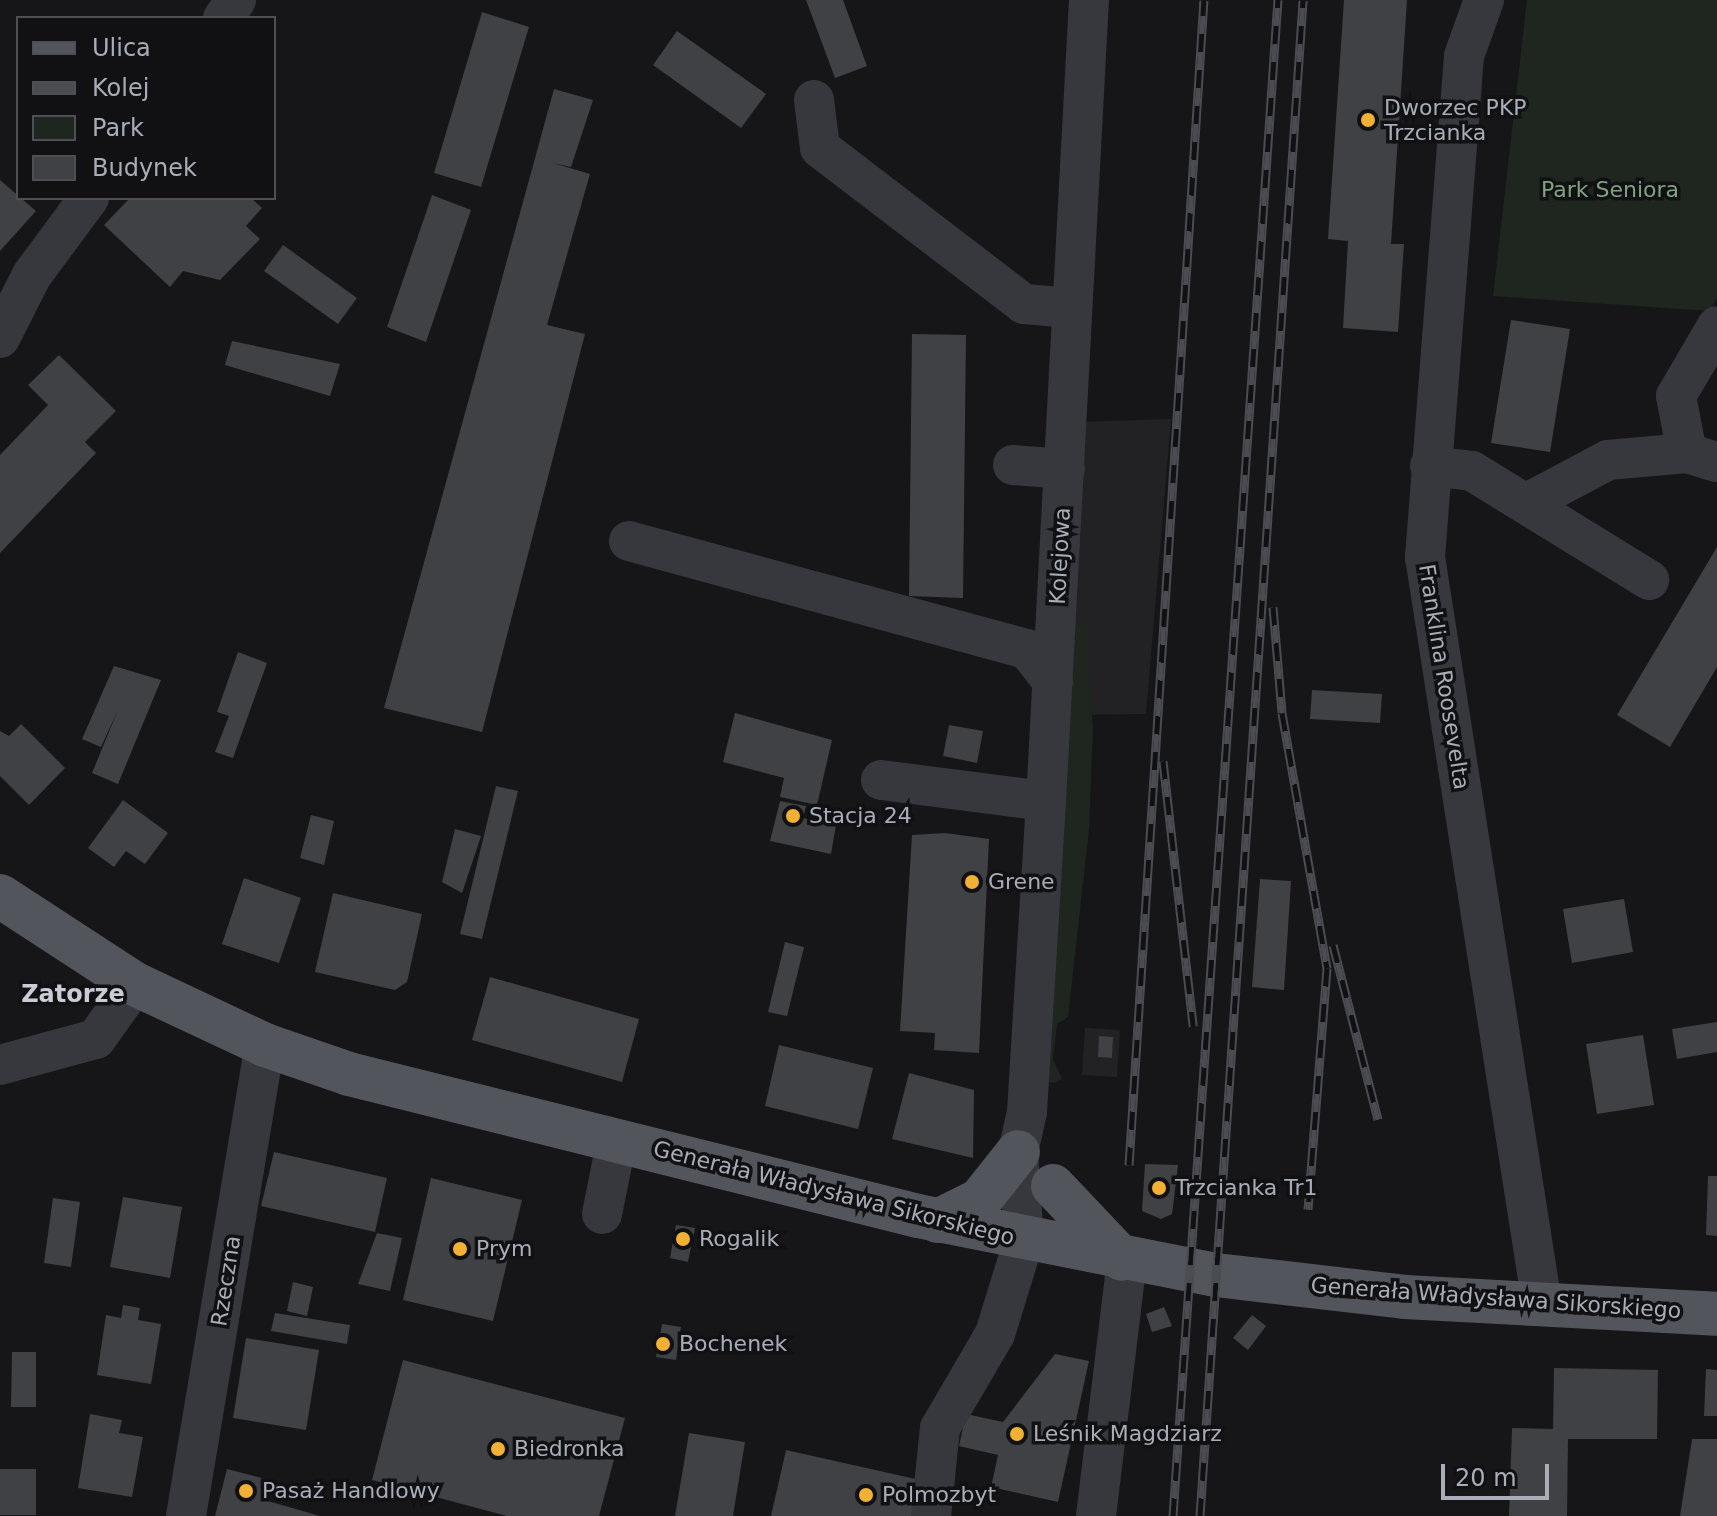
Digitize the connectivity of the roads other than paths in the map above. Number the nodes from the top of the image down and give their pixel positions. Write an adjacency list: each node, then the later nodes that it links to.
1 (1089, 0): 5 (street, Kolejowa)
2 (1484, 0): 10 (street, Franklina Roosevelta)
3 (814, 100): 5 (street)
4 (88, 200): 7 (street)
5 (1072, 308): 11 (street, Kolejowa)
6 (1717, 326): 8 (street)
7 (0, 338)
8 (1702, 458): 12 (street)
9 (1013, 465): 11 (street)
10 (1430, 466): 12 (street); 29 (street, Franklina Roosevelta)
11 (1065, 469): 15 (street, Kolejowa)
12 (1529, 502): 14 (street)
13 (629, 541): 15 (street)
14 (1649, 580)
15 (1053, 682): 17 (street, Kolejowa)
16 (881, 780): 17 (street)
17 (1046, 801): 22 (street, Kolejowa)
18 (0, 896): 19 (main road, Generała Władysława Sikorskiego)
19 (135, 984): 20 (main road, Generała Władysława Sikorskiego); 21 (street)
20 (265, 1045): 23 (main road, Generała Władysława Sikorskiego); 31 (street, Rzeczna)
21 (0, 1065)
22 (1028, 1133): 24 (street, Kolejowa); 26 (main road); 27 (street, Kolejowa)
23 (617, 1139): 25 (street); 26 (main road, Generała Władysława Sikorskiego)
24 (1053, 1186): 27 (street, Kolejowa); 28 (main road)
25 (602, 1214)
26 (938, 1221): 27 (main road, Generała Władysława Sikorskiego)
27 (1042, 1244): 28 (main road, Generała Władysława Sikorskiego); 32 (street)
28 (1124, 1259): 29 (main road, Generała Władysława Sikorskiego); 33 (street)
29 (1542, 1304): 30 (main road, Generała Władysława Sikorskiego)
30 (1717, 1314)
31 (186, 1516)
32 (931, 1516)
33 (1096, 1516)

